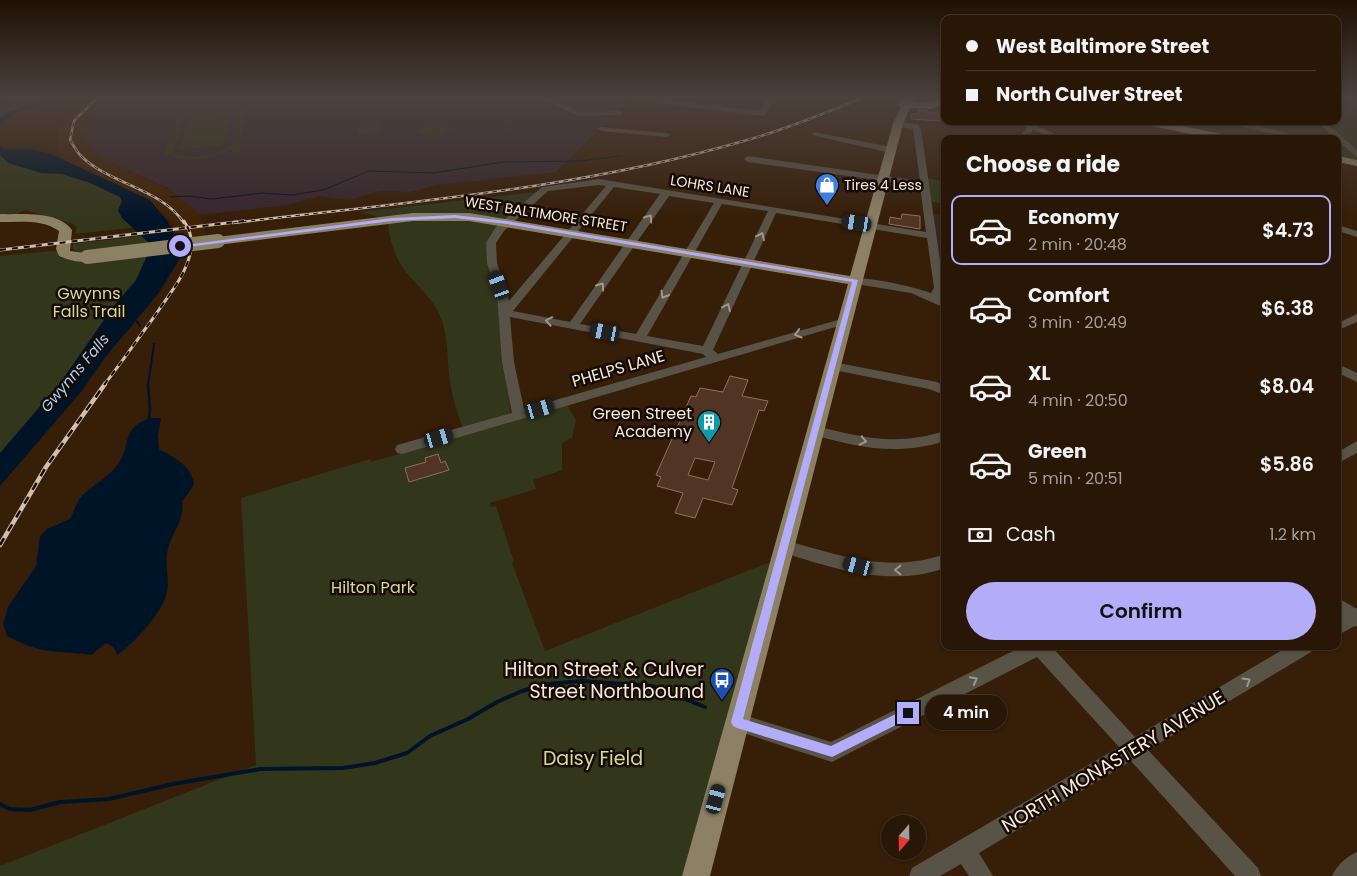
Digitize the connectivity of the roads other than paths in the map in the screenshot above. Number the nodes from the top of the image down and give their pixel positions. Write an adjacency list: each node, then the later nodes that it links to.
1 (834, 138): 6 (street)
2 (895, 138): 6 (main road)
3 (918, 138): 13 (street)
4 (1341, 140): 7 (street)
5 (1341, 149): 7 (street)
6 (891, 150): 11 (main road)
7 (1357, 154)
8 (748, 159): 11 (street)
9 (1341, 160): 10 (main road)
10 (1357, 163)
11 (883, 178): 13 (street); 19 (main road)
12 (612, 184): 14 (street, LOHRS LANE); 18 (street, LOHRS LANE); 21 (street)
13 (924, 184): 23 (street)
14 (666, 193): 15 (street, LOHRS LANE); 25 (street, one-way to 14)
15 (719, 202): 16 (street, LOHRS LANE); 26 (street)
16 (773, 210): 19 (street, LOHRS LANE); 27 (street, one-way to 16)
17 (0, 218): 18 (main road, WEST BALTIMORE STREET, bridge)
18 (507, 222): 21 (main road, WEST BALTIMORE STREET); 31 (street)
19 (870, 226): 23 (street, LOHRS LANE); 28 (main road)
20 (1341, 229): 22 (street)
21 (571, 233): 25 (main road, WEST BALTIMORE STREET); 31 (street)
22 (1355, 233): 24 (street)
23 (933, 236): 29 (street)
24 (1341, 238)
25 (631, 243): 26 (main road, WEST BALTIMORE STREET); 35 (street, one-way to 25)
26 (689, 253): 27 (main road, WEST BALTIMORE STREET); 36 (street, one-way to 36)
27 (748, 263): 28 (main road, WEST BALTIMORE STREET); 37 (street, one-way to 27)
28 (856, 281): 29 (street, WEST BALTIMORE STREET); 33 (main road)
29 (934, 297): 30 (street, WEST BALTIMORE STREET)
30 (941, 302)
31 (505, 313): 35 (street, one-way to 31); 42 (street)
32 (1357, 317): 34 (street)
33 (845, 321): 37 (street, PHELPS LANE, one-way to 37); 38 (main road)
34 (1341, 325)
35 (573, 326): 36 (street)
36 (638, 338): 37 (street)
37 (711, 355): 42 (street, PHELPS LANE)
38 (833, 366): 41 (street); 43 (main road)
39 (1341, 370): 40 (street)
40 (1357, 378)
41 (941, 389)
42 (519, 415): 46 (street, PHELPS LANE)
43 (816, 431): 44 (street, one-way to 44); 48 (main road)
44 (941, 438)
45 (1357, 446): 47 (street)
46 (402, 449)
47 (1341, 456)
48 (784, 546): 49 (street, one-way to 48); 56 (main road)
49 (941, 563)
50 (1341, 607): 51 (street)
51 (1356, 618): 52 (street)
52 (1341, 626)
53 (1032, 650): 56 (street, one-way to 53)
54 (1044, 650): 57 (street)
55 (1298, 650): 57 (street, NORTH MONASTERY AVENUE, one-way to 55)
56 (737, 722): 60 (main road)
57 (1133, 749): 58 (street, NORTH MONASTERY AVENUE); 63 (street)
58 (964, 850): 61 (street, NORTH MONASTERY AVENUE); 62 (street)
59 (1357, 863): 64 (street)
60 (696, 876)
61 (920, 876)
62 (982, 876)
63 (1250, 876)
64 (1343, 876)

